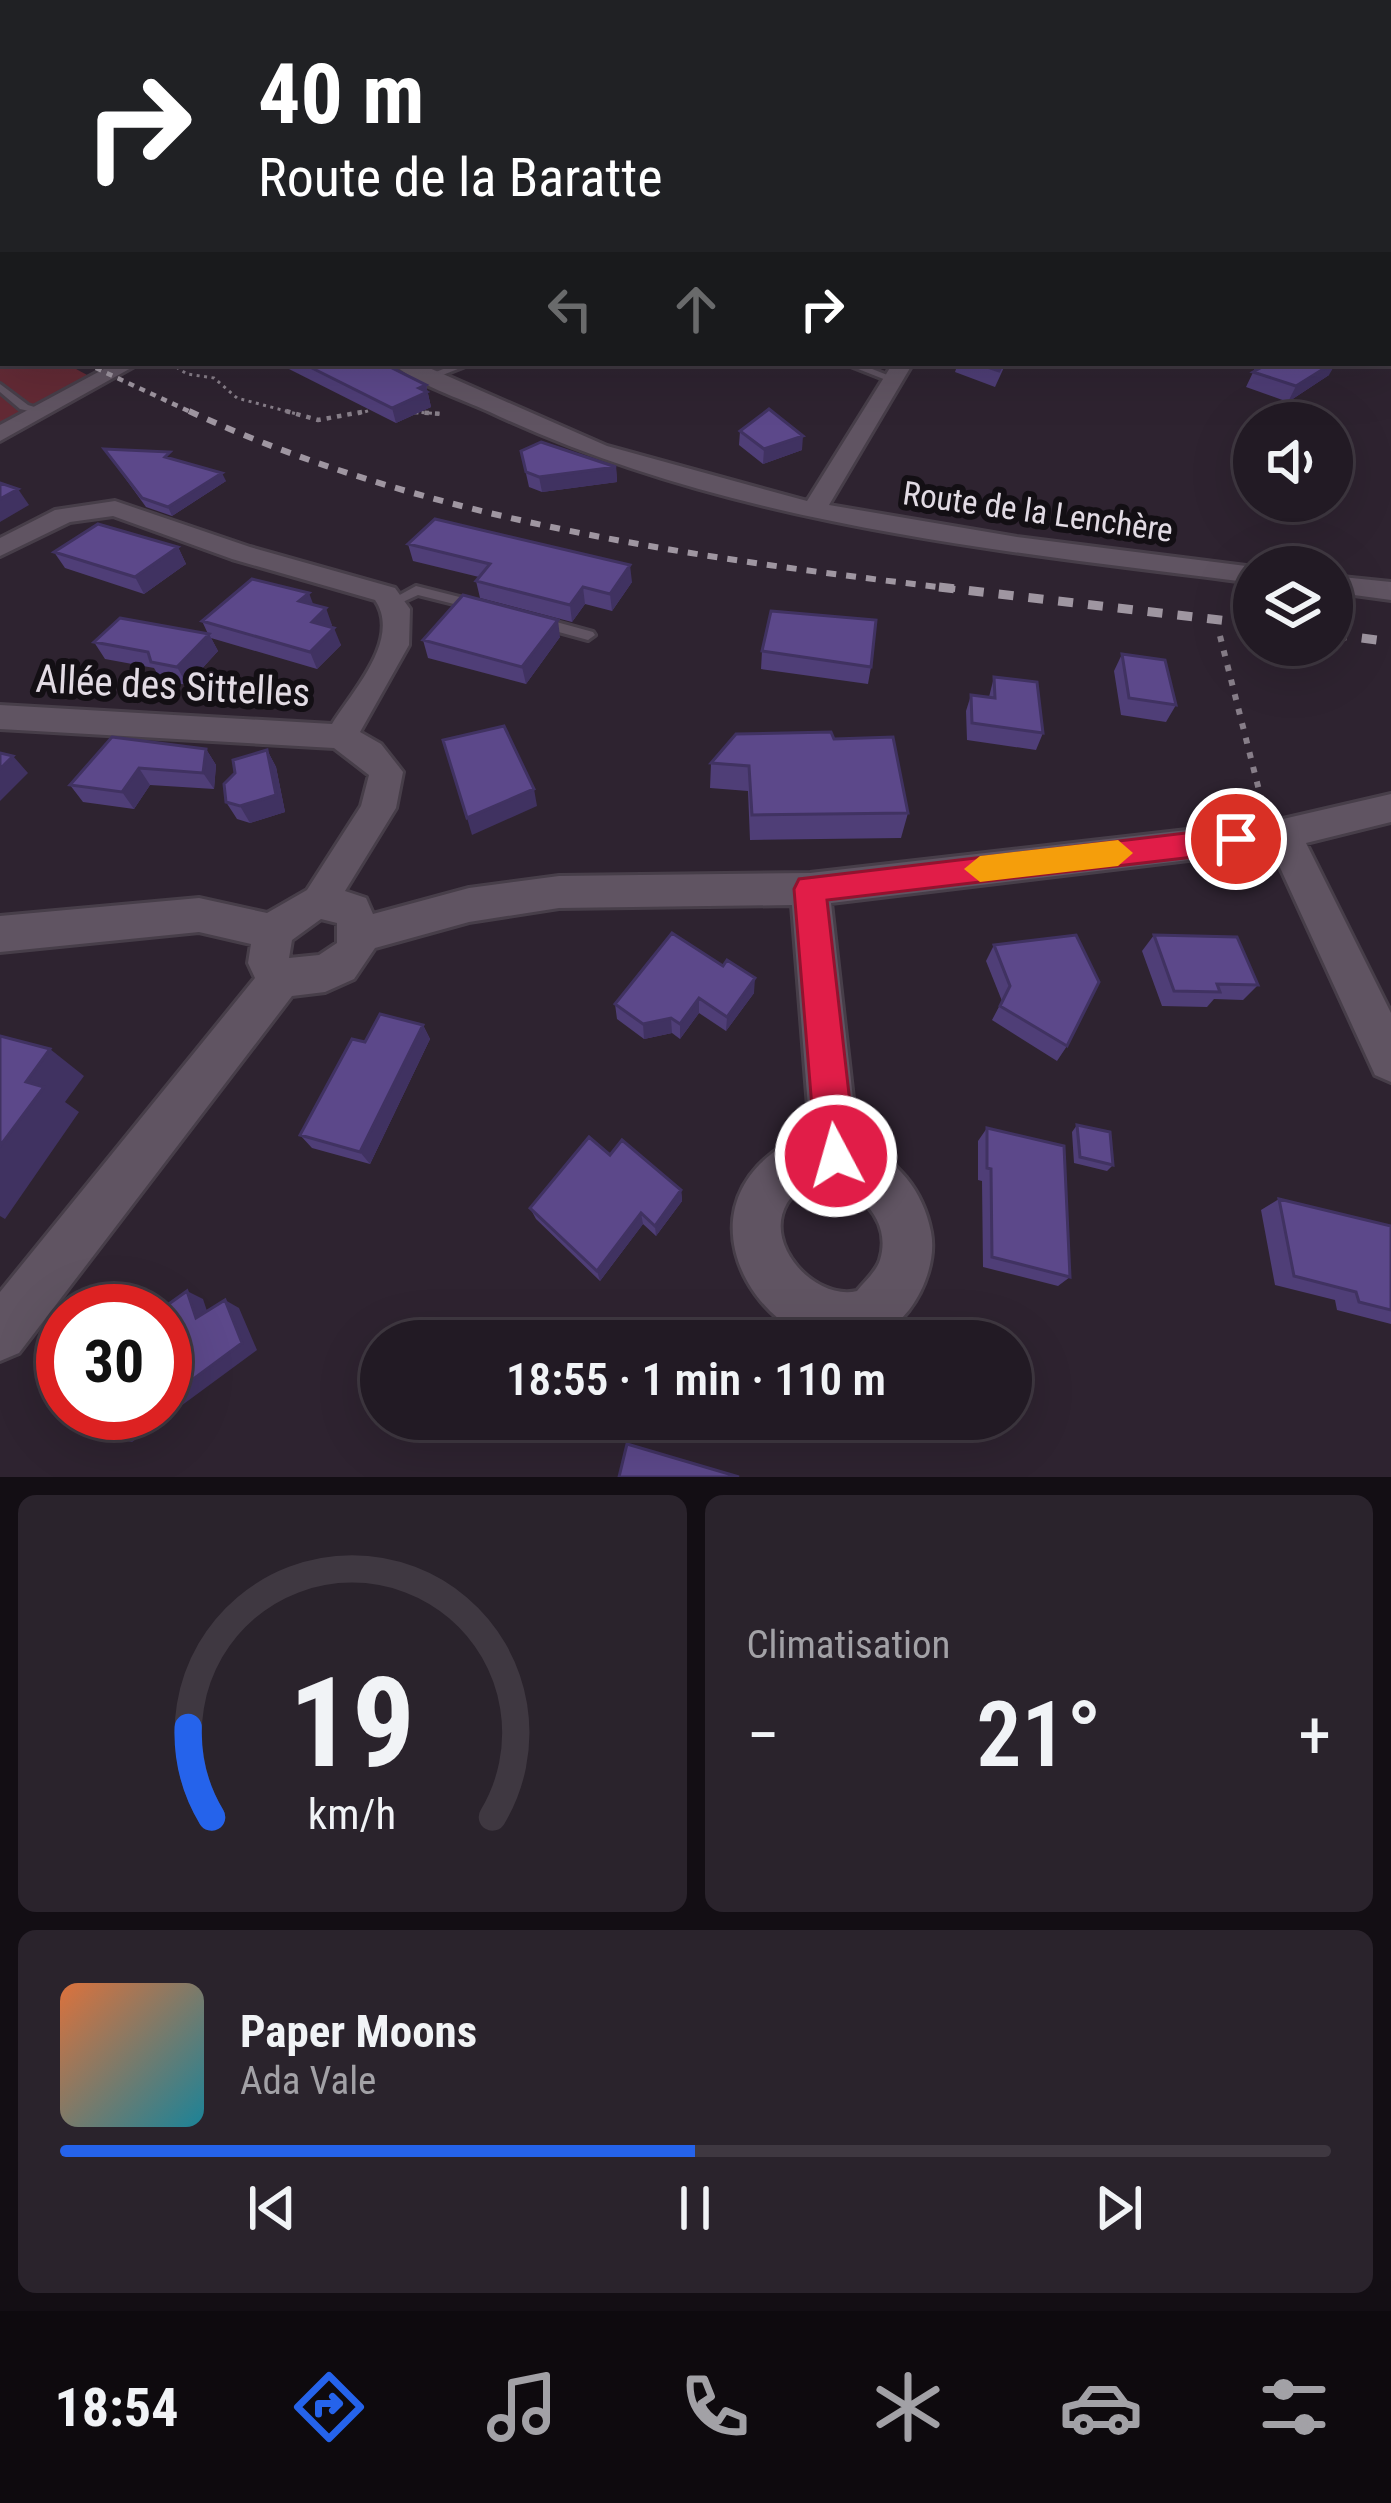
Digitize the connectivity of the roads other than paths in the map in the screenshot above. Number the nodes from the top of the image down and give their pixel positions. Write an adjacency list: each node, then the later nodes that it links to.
1 (124, 366): 8 (street)
2 (409, 366): 6 (street, Route de la Lenchère)
3 (459, 366): 6 (lane)
4 (866, 366): 5 (lane)
5 (897, 371): 10 (street)
6 (431, 376): 10 (street, Route de la Lenchère)
7 (0, 387): 8 (lane)
8 (42, 411): 9 (street)
9 (0, 434)
10 (814, 512): 12 (street, Route de la Lenchère)
11 (0, 548): 15 (street)
12 (1233, 572)
13 (1353, 586): 14 (street)
14 (1391, 591)
15 (394, 602): 16 (lane); 20 (street, Allée des Sittelles)
16 (502, 612)
17 (524, 618): 18 (lane)
18 (588, 635)
19 (0, 717): 20 (street, Allée des Sittelles)
20 (341, 736): 24 (street, Allée des Sittelles)
21 (1391, 808): 22 (street)
22 (1283, 834): 23 (street); 28 (street)
23 (810, 889): 26 (street); 29 (street)
24 (321, 902): 26 (street); 27 (street)
25 (0, 934): 27 (street)
26 (360, 935): 27 (street)
27 (278, 954): 30 (street)
28 (1391, 1060)
29 (836, 1156)
30 (0, 1334)

